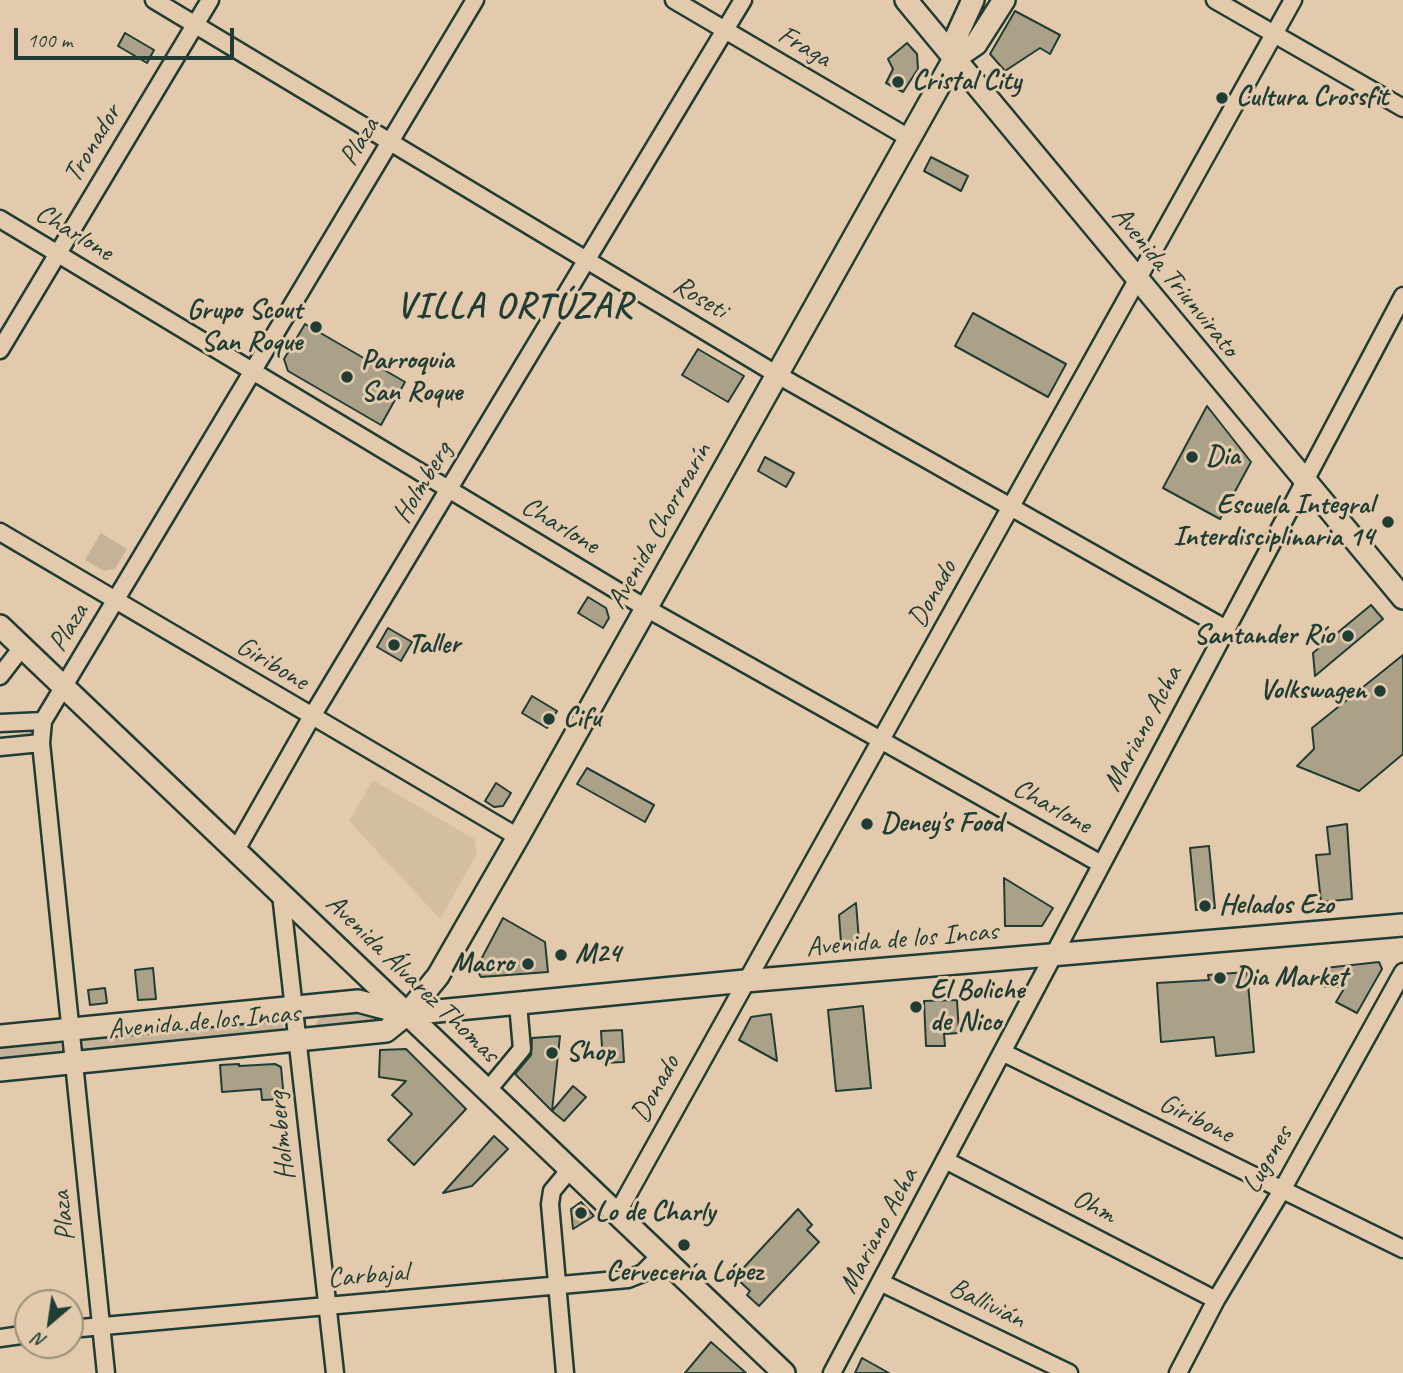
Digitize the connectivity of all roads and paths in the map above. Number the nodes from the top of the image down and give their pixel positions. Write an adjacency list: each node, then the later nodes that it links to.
1 (154, 0): 11 (street, Roseti)
2 (209, 0): 11 (street, Tronador)
3 (475, 0): 17 (street, Plaza)
4 (674, 0): 12 (street, Fraga)
5 (743, 0): 12 (street, Holmberg)
6 (906, 0): 14 (main road, Avenida Triunvirato)
7 (973, 0): 14 (main road, Avenida Chorroarín)
8 (1004, 0): 14 (main road, Avenida Chorroarín)
9 (1215, 0): 13 (street)
10 (1293, 0): 13 (street, Donado)
11 (195, 24): 17 (street, Roseti); 19 (street, Tronador)
12 (726, 31): 16 (street, Fraga); 20 (street, Holmberg)
13 (1274, 33): 15 (street); 21 (street, Donado)
14 (954, 59): 16 (main road, Avenida Chorroarín); 21 (main road, Avenida Triunvirato)
15 (1403, 108)
16 (909, 138): 25 (main road, Avenida Chorroarín)
17 (391, 141): 20 (street, Roseti); 24 (street, Plaza)
18 (0, 219): 19 (street, Charlone)
19 (58, 254): 23 (street, Tronador); 24 (street, Charlone)
20 (586, 261): 25 (street, Roseti); 27 (street, Holmberg)
21 (1137, 282): 26 (main road, Avenida Triunvirato); 28 (street, Donado)
22 (1403, 296): 26 (street, Mariano Acha)
23 (0, 350)
24 (254, 372): 27 (street, Charlone); 31 (street, Plaza)
25 (776, 374): 28 (street, Roseti); 32 (main road, Avenida Chorroarín)
26 (1305, 480): 30 (main road, Avenida Triunvirato); 34 (street, Mariano Acha)
27 (449, 490): 32 (street, Charlone); 38 (street, Holmberg)
28 (1011, 508): 34 (street, Roseti); 42 (street, Donado)
29 (0, 533): 31 (street, Giribone)
30 (1403, 598)
31 (117, 601): 37 (street, Plaza); 38 (street, Giribone)
32 (646, 608): 42 (street, Charlone); 44 (main road, Avenida Chorroarín)
33 (0, 626): 35 (main road, Avenida Álvarez Thomas)
34 (1226, 629): 46 (street, Mariano Acha)
35 (23, 646): 36 (street); 37 (main road, Avenida Álvarez Thomas)
36 (0, 676)
37 (63, 685): 39 (street, Plaza); 45 (main road, Avenida Álvarez Thomas)
38 (311, 718): 44 (street, Giribone); 45 (street, Holmberg)
39 (43, 721): 40 (street); 41 (street, Plaza)
40 (0, 723)
41 (41, 743): 43 (street); 55 (street, Plaza)
42 (881, 743): 46 (street, Charlone); 51 (street, Donado)
43 (0, 747)
44 (518, 837): 54 (main road, Avenida Chorroarín)
45 (236, 850): 47 (main road, Avenida Álvarez Thomas)
46 (1101, 864): 49 (street, Mariano Acha)
47 (281, 894): 53 (street, Holmberg); 54 (main road, Avenida Álvarez Thomas)
48 (1403, 925): 49 (main road, Avenida de los Incas)
49 (1055, 956): 51 (main road, Avenida de los Incas); 58 (street, Mariano Acha)
50 (1403, 972): 64 (street, Lugones)
51 (745, 981): 52 (main road, Avenida de los Incas); 65 (street, Donado)
52 (518, 1004): 54 (main road, Avenida de los Incas); 61 (street)
53 (294, 1009): 54 (main road, Avenida de los Incas); 55 (main road, Avenida de los Incas); 57 (street, Holmberg)
54 (407, 1014): 57 (main road, Avenida de los Incas); 61 (main road, Avenida Álvarez Thomas)
55 (71, 1030): 56 (main road, Avenida de los Incas); 59 (street, Plaza)
56 (0, 1035)
57 (298, 1041): 59 (main road, Avenida de los Incas); 71 (street, Holmberg)
58 (1004, 1053): 62 (street, Mariano Acha); 64 (street, Giribone)
59 (74, 1062): 60 (main road, Avenida de los Incas); 72 (street, Plaza)
60 (0, 1070)
61 (488, 1090): 63 (main road, Avenida Álvarez Thomas)
62 (947, 1161): 68 (street, Mariano Acha); 70 (street, Ohm)
63 (571, 1168): 65 (main road, Avenida Álvarez Thomas); 69 (street)
64 (1282, 1190): 66 (street, Giribone); 70 (street, Lugones)
65 (618, 1212): 67 (main road, Avenida Álvarez Thomas)
66 (1403, 1249)
67 (662, 1254): 69 (street, Carbajal); 77 (main road, Avenida Álvarez Thomas)
68 (882, 1283): 78 (street, Mariano Acha); 79 (street, Ballivián)
69 (555, 1285): 71 (street, Carbajal); 76 (street)
70 (1216, 1300): 80 (street, Lugones)
71 (328, 1306): 72 (street, Carbajal); 75 (street, Holmberg)
72 (101, 1325): 73 (street, Carbajal); 74 (street, Plaza)
73 (84, 1327)
74 (106, 1373)
75 (335, 1373)
76 (565, 1373)
77 (784, 1373)
78 (832, 1373)
79 (1069, 1373)
80 (1178, 1373)

